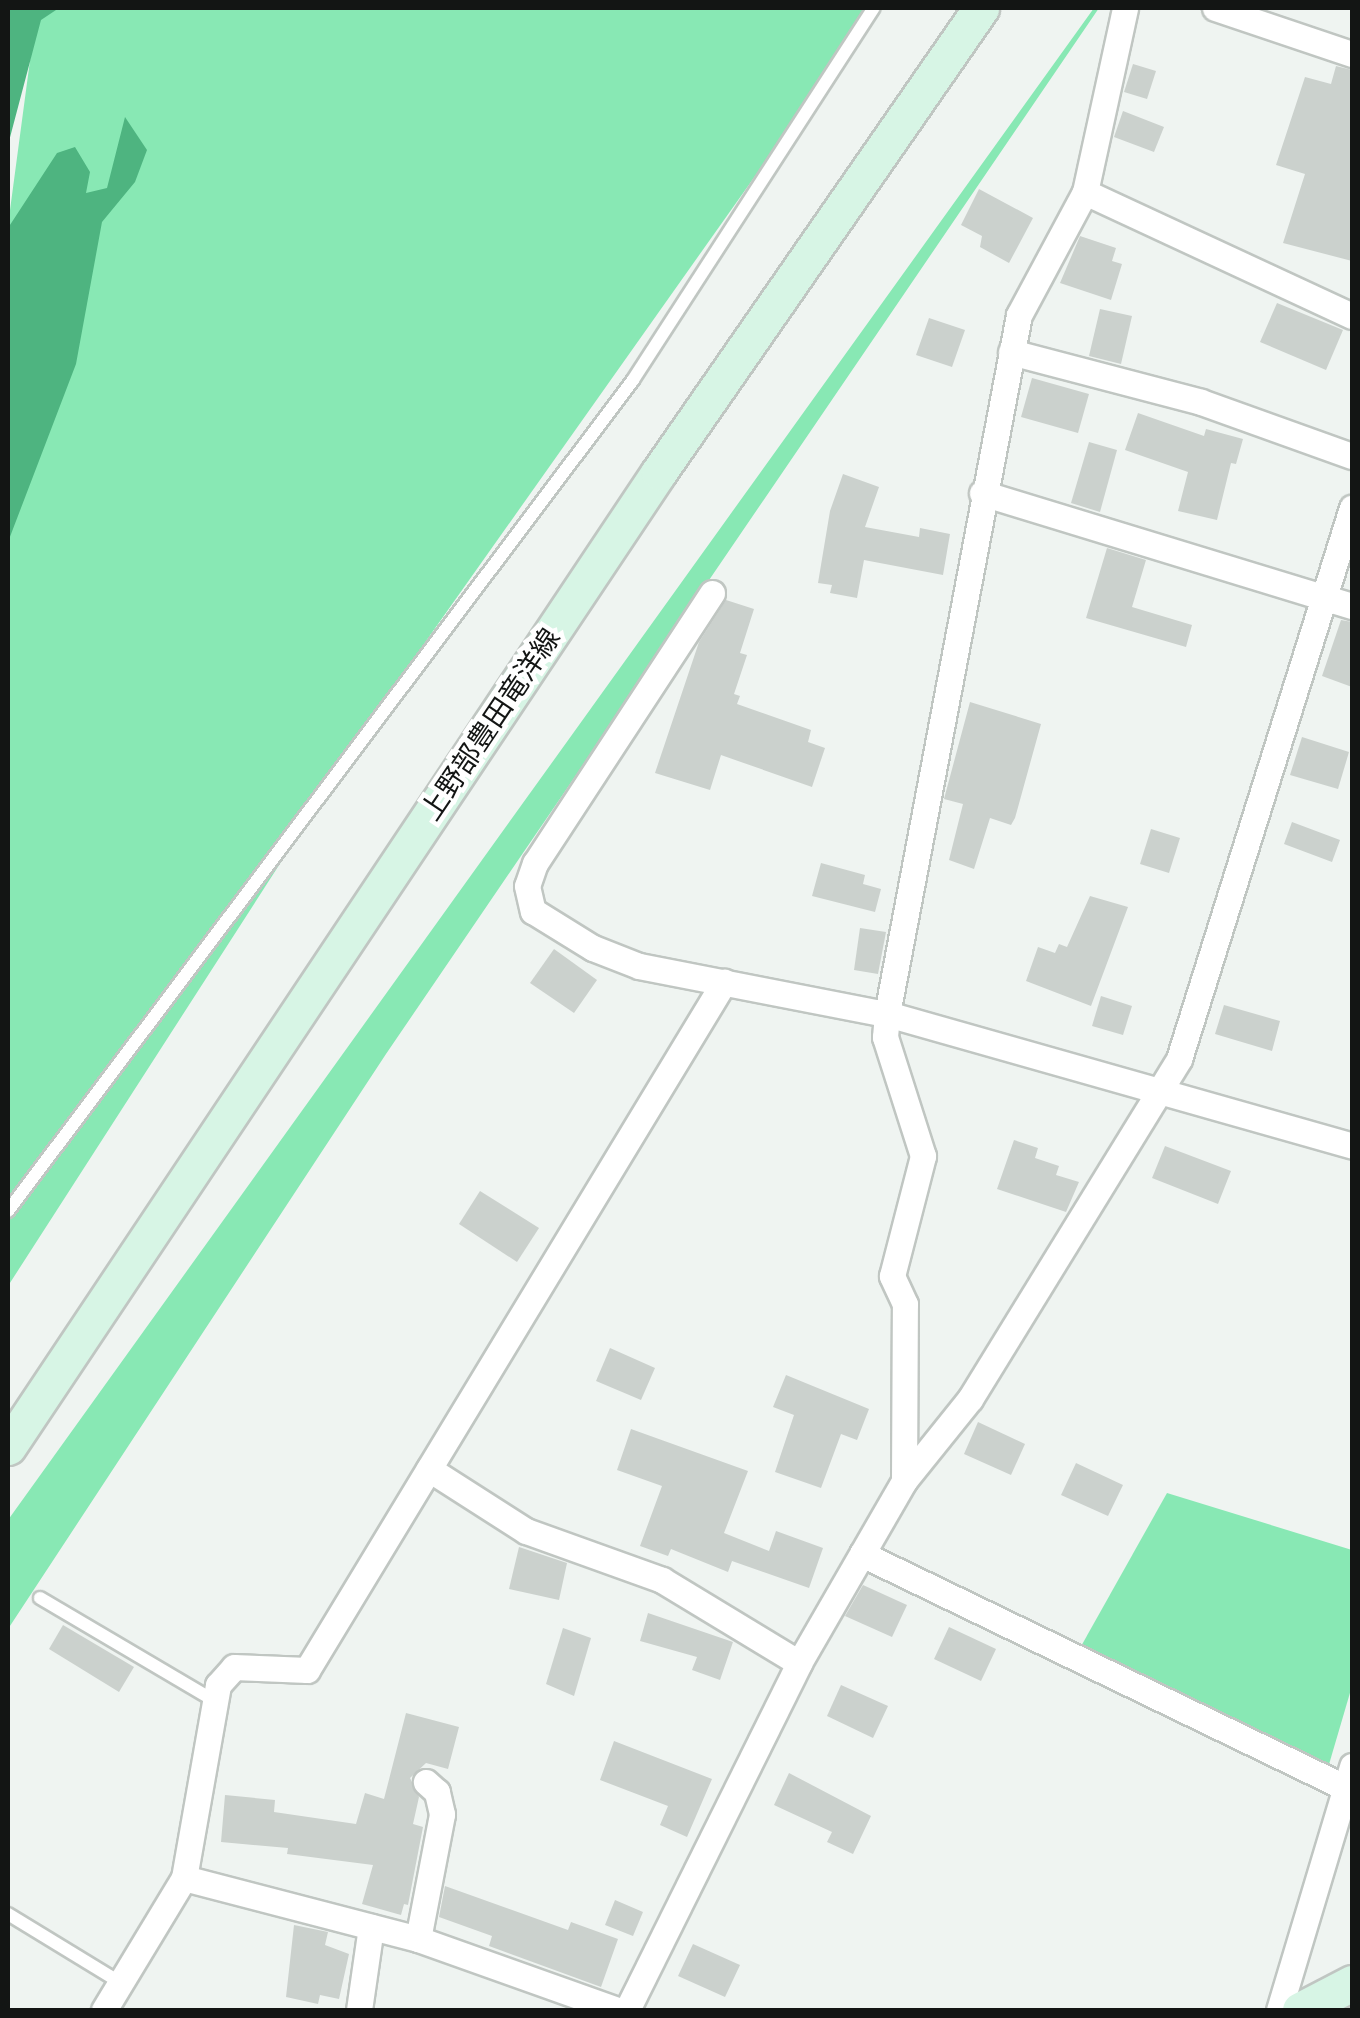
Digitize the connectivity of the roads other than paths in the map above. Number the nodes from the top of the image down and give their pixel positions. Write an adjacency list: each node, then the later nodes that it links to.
1 (874, 8): 19 (lane)
2 (981, 8): 20 (main road, 上野部豊田竜洋線)
3 (1125, 8): 6 (street)
4 (1215, 8): 5 (street)
5 (1352, 54)
6 (1085, 192): 7 (street); 8 (street)
7 (1352, 316)
8 (1011, 352): 9 (street); 10 (street)
9 (1352, 456)
10 (982, 493): 13 (street); 16 (street)
11 (1352, 508): 13 (street)
12 (712, 593): 15 (street)
13 (1326, 594): 14 (street); 17 (street)
14 (1352, 606)
15 (724, 982): 16 (street); 21 (street)
16 (887, 1014): 17 (street); 22 (street)
17 (1163, 1090): 18 (street); 22 (street)
18 (1352, 1146)
19 (8, 1211)
20 (8, 1447)
21 (428, 1469): 25 (street); 26 (street)
22 (904, 1481): 23 (street)
23 (862, 1554): 25 (street); 27 (street)
24 (40, 1598): 26 (lane)
25 (799, 1663): 38 (street)
26 (215, 1702): 29 (street)
27 (1349, 1777): 39 (street)
28 (426, 1782): 32 (street)
29 (184, 1878): 31 (street); 33 (street)
30 (8, 1914): 33 (lane)
31 (370, 1927): 32 (street); 36 (street)
32 (418, 1939): 37 (street)
33 (121, 1983): 35 (street)
34 (1352, 1983): 40 (main road)
35 (104, 2010)
36 (359, 2010)
37 (617, 2010)
38 (627, 2010)
39 (1279, 2010)
40 (1300, 2010)

